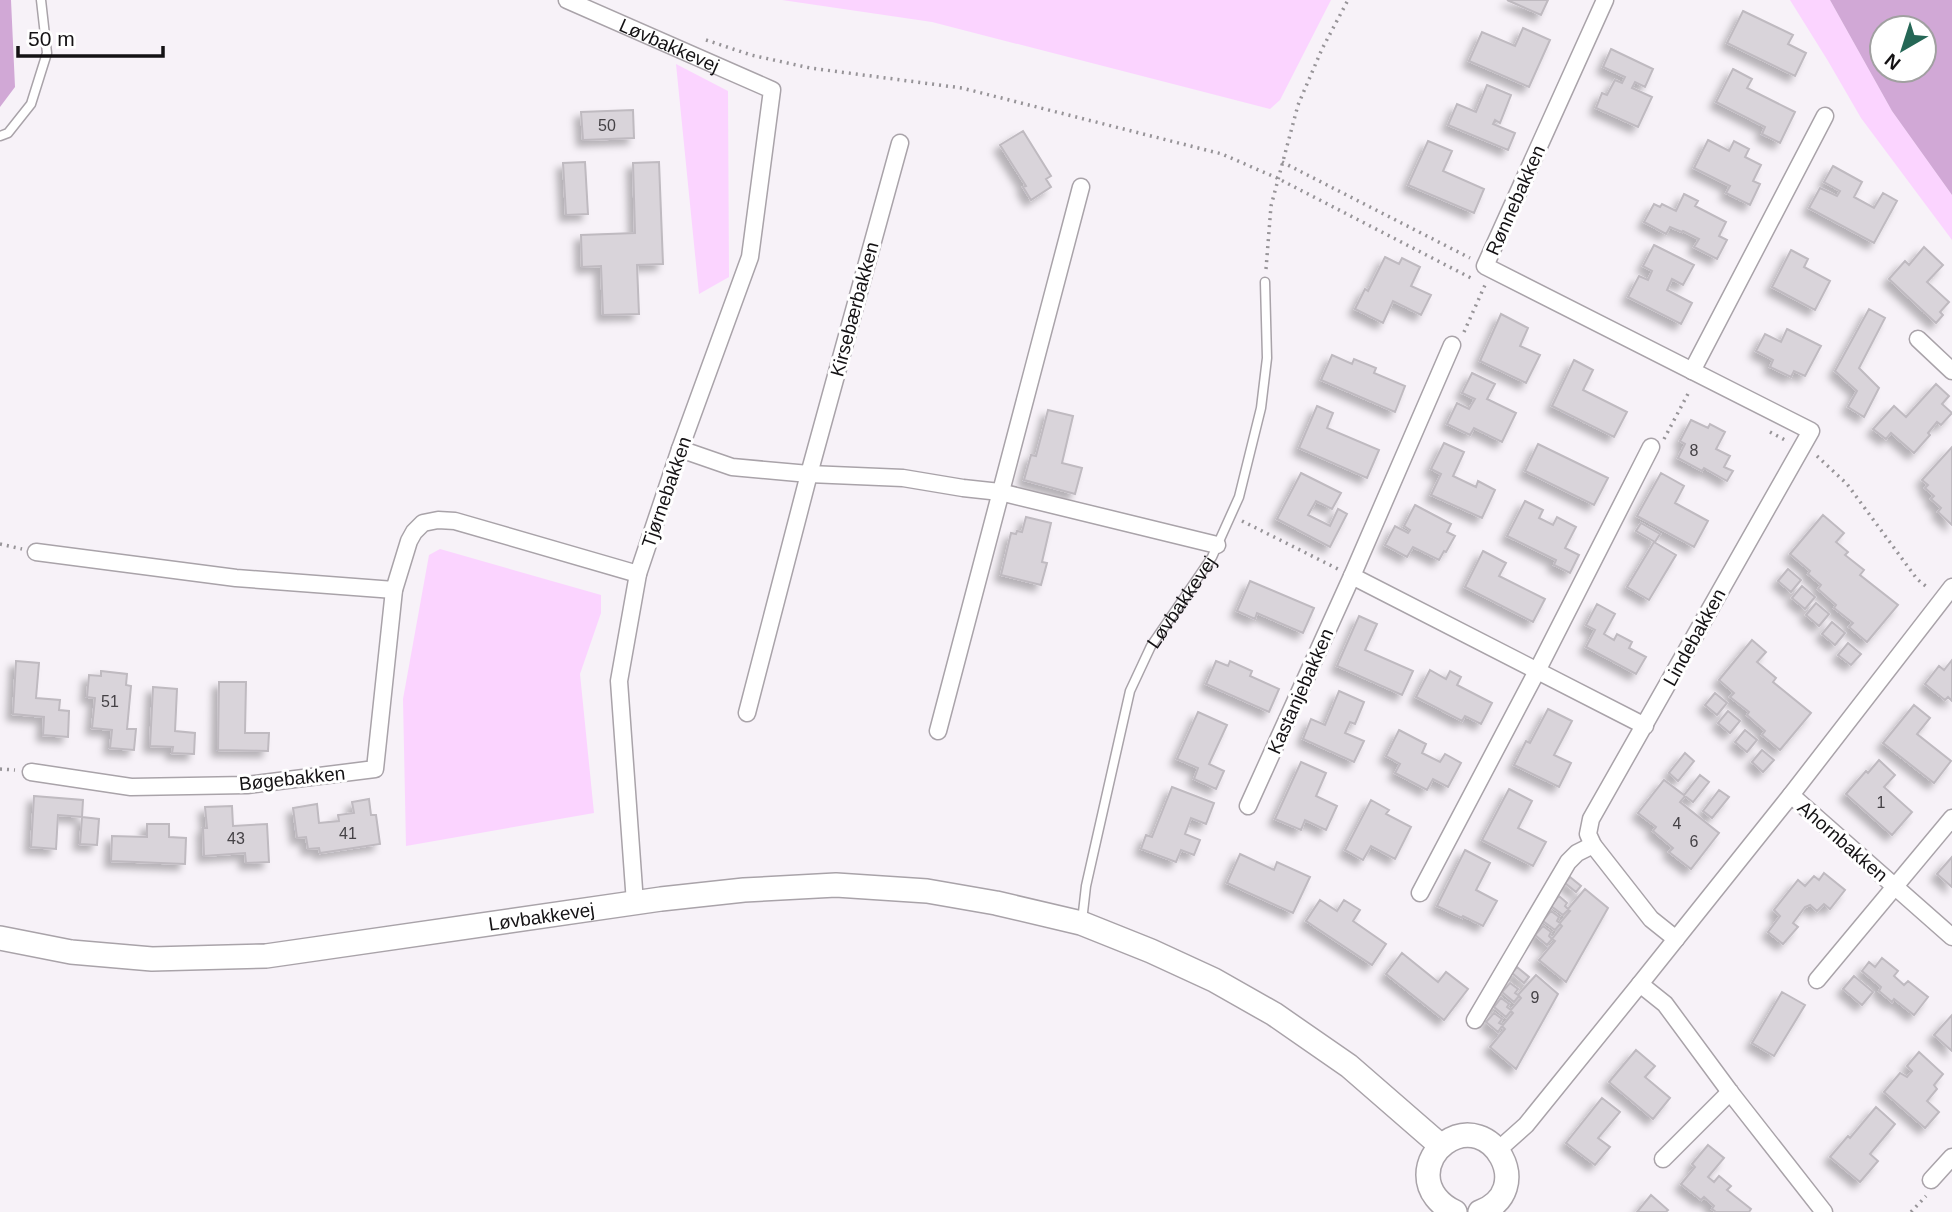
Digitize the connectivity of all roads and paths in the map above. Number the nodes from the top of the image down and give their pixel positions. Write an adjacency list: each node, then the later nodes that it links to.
1 (41, 0): 8 (lane)
2 (567, 0): 6 (street, Løvbakkevej)
3 (1348, 0): 10 (path)
4 (1605, 0): 13 (street, Rønnebakken)
5 (701, 38): 11 (path)
6 (772, 90): 26 (street, Tjørnebakken)
7 (1825, 116): 20 (street)
8 (0, 136)
9 (900, 143): 27 (street, Kirsebærbakken)
10 (1282, 162): 11 (path); 13 (path)
11 (1277, 178): 14 (path); 15 (path)
12 (1080, 187): 28 (street)
13 (1485, 266): 20 (street, Rønnebakken)
14 (1473, 279)
15 (1265, 282): 29 (lane, Løvbakkevej)
16 (1485, 285): 18 (path)
17 (1918, 339): 19 (street)
18 (1456, 344): 33 (street, Kastanjebakken)
19 (1952, 370)
20 (1692, 372): 23 (street, Rønnebakken)
21 (1690, 390): 24 (path)
22 (1768, 431): 25 (path)
23 (1811, 432): 25 (street, Lindebakken)
24 (1656, 445): 36 (street)
25 (1802, 447): 35 (path); 38 (street, Lindebakken)
26 (680, 449): 27 (street); 32 (street, Tjørnebakken)
27 (809, 474): 28 (street); 37 (street, Kirsebærbakken)
28 (1000, 492): 30 (street); 39 (street)
29 (1230, 516): 30 (lane, Løvbakkevej); 33 (path)
30 (1217, 545): 48 (lane, Løvbakkevej)
31 (36, 552): 34 (street)
32 (638, 574): 34 (street, Bøgebakken); 47 (street, Tjørnebakken)
33 (1352, 576): 36 (street); 42 (street, Kastanjebakken)
34 (394, 590): 40 (street, Bøgebakken)
35 (1947, 593): 41 (street)
36 (1536, 671): 38 (street); 46 (street)
37 (747, 713)
38 (1645, 726): 44 (street, Lindebakken)
39 (938, 731)
40 (31, 772)
41 (1791, 795): 45 (street, Ahornbakken); 51 (street)
42 (1248, 806)
43 (1952, 818): 45 (street, Ahornbakken)
44 (1593, 845): 51 (street); 54 (street)
45 (1895, 886): 49 (street, Ahornbakken); 52 (street, Ahornbakken)
46 (1420, 892)
47 (635, 903): 48 (street, Løvbakkevej); 50 (street, Løvbakkevej)
48 (1081, 923): 56 (street, Løvbakkevej)
49 (1952, 937)
50 (0, 938)
51 (1676, 939): 53 (street)
52 (1817, 980)
53 (1640, 984): 55 (street); 57 (street)
54 (1475, 1020)
55 (1730, 1092): 59 (street); 63 (street)
56 (1441, 1146): 57 (street); 62 (street)
57 (1498, 1150): 61 (street)
58 (1952, 1157): 60 (street)
59 (1663, 1159)
60 (1931, 1180)
61 (1491, 1210)
62 (1455, 1212)
63 (1824, 1212)

